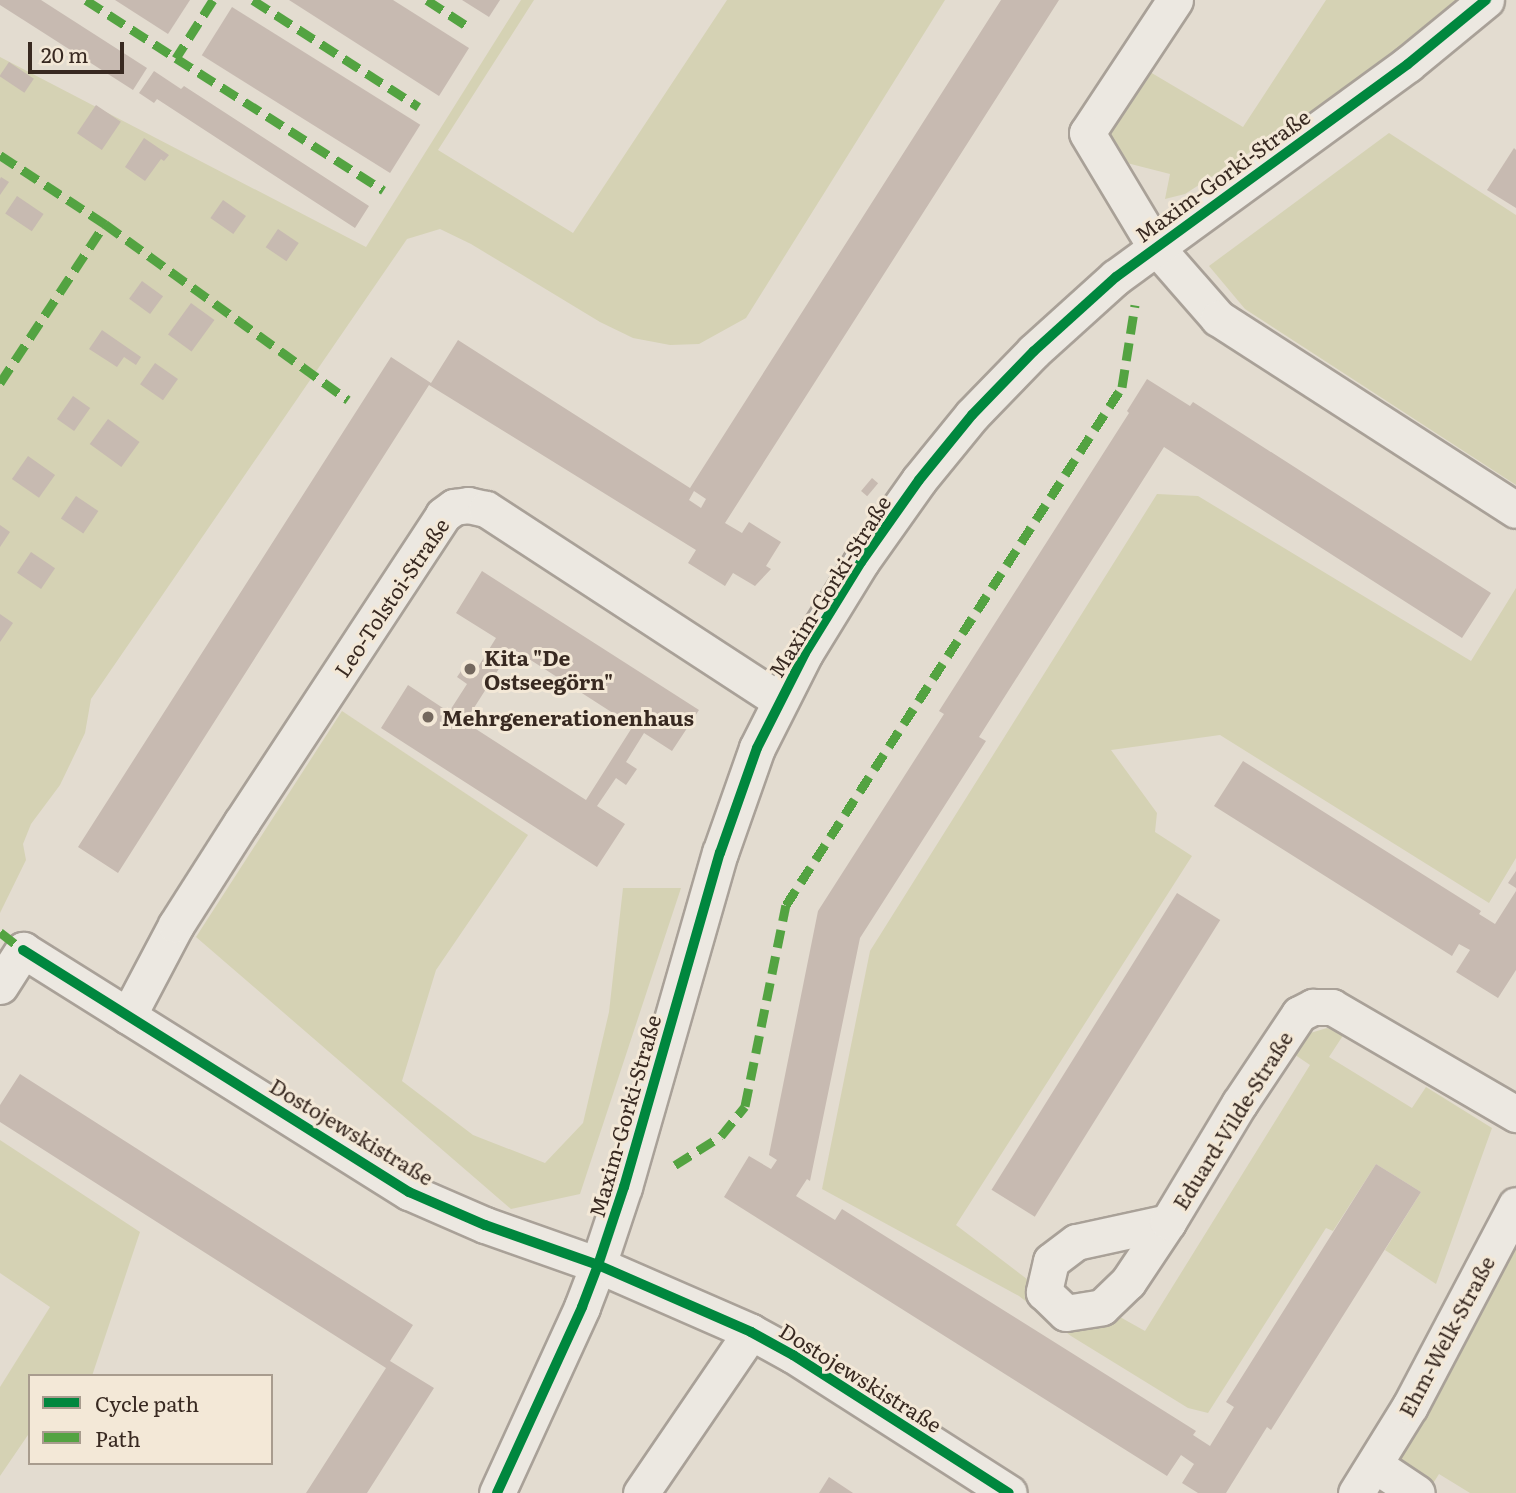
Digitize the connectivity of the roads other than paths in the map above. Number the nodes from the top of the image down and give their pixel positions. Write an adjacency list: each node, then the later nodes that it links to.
1 (1175, 0): 3 (street)
2 (1486, 0): 3 (street, Maxim-Gorki-Straße)
3 (1155, 246): 4 (street, Maxim-Gorki-Straße); 5 (street, Maxim-Gorki-Straße)
4 (1516, 510)
5 (780, 701): 7 (street, Leo-Tolstoi-Straße); 11 (street, Maxim-Gorki-Straße)
6 (0, 986): 7 (street, Dostojewskistraße)
7 (128, 1016): 11 (street, Dostojewskistraße)
8 (1516, 1114): 10 (street, Eduard-Vilde-Straße)
9 (1516, 1205): 13 (street, Ehm-Welk-Straße)
10 (1168, 1222)
11 (598, 1265): 12 (street, Dostojewskistraße); 14 (street, Maxim-Gorki-Straße)
12 (751, 1332): 15 (street); 16 (street, Dostojewskistraße)
13 (1366, 1479): 17 (street, Ehm-Welk-Straße)
14 (497, 1493)
15 (641, 1493)
16 (1009, 1493)
17 (1417, 1493)

